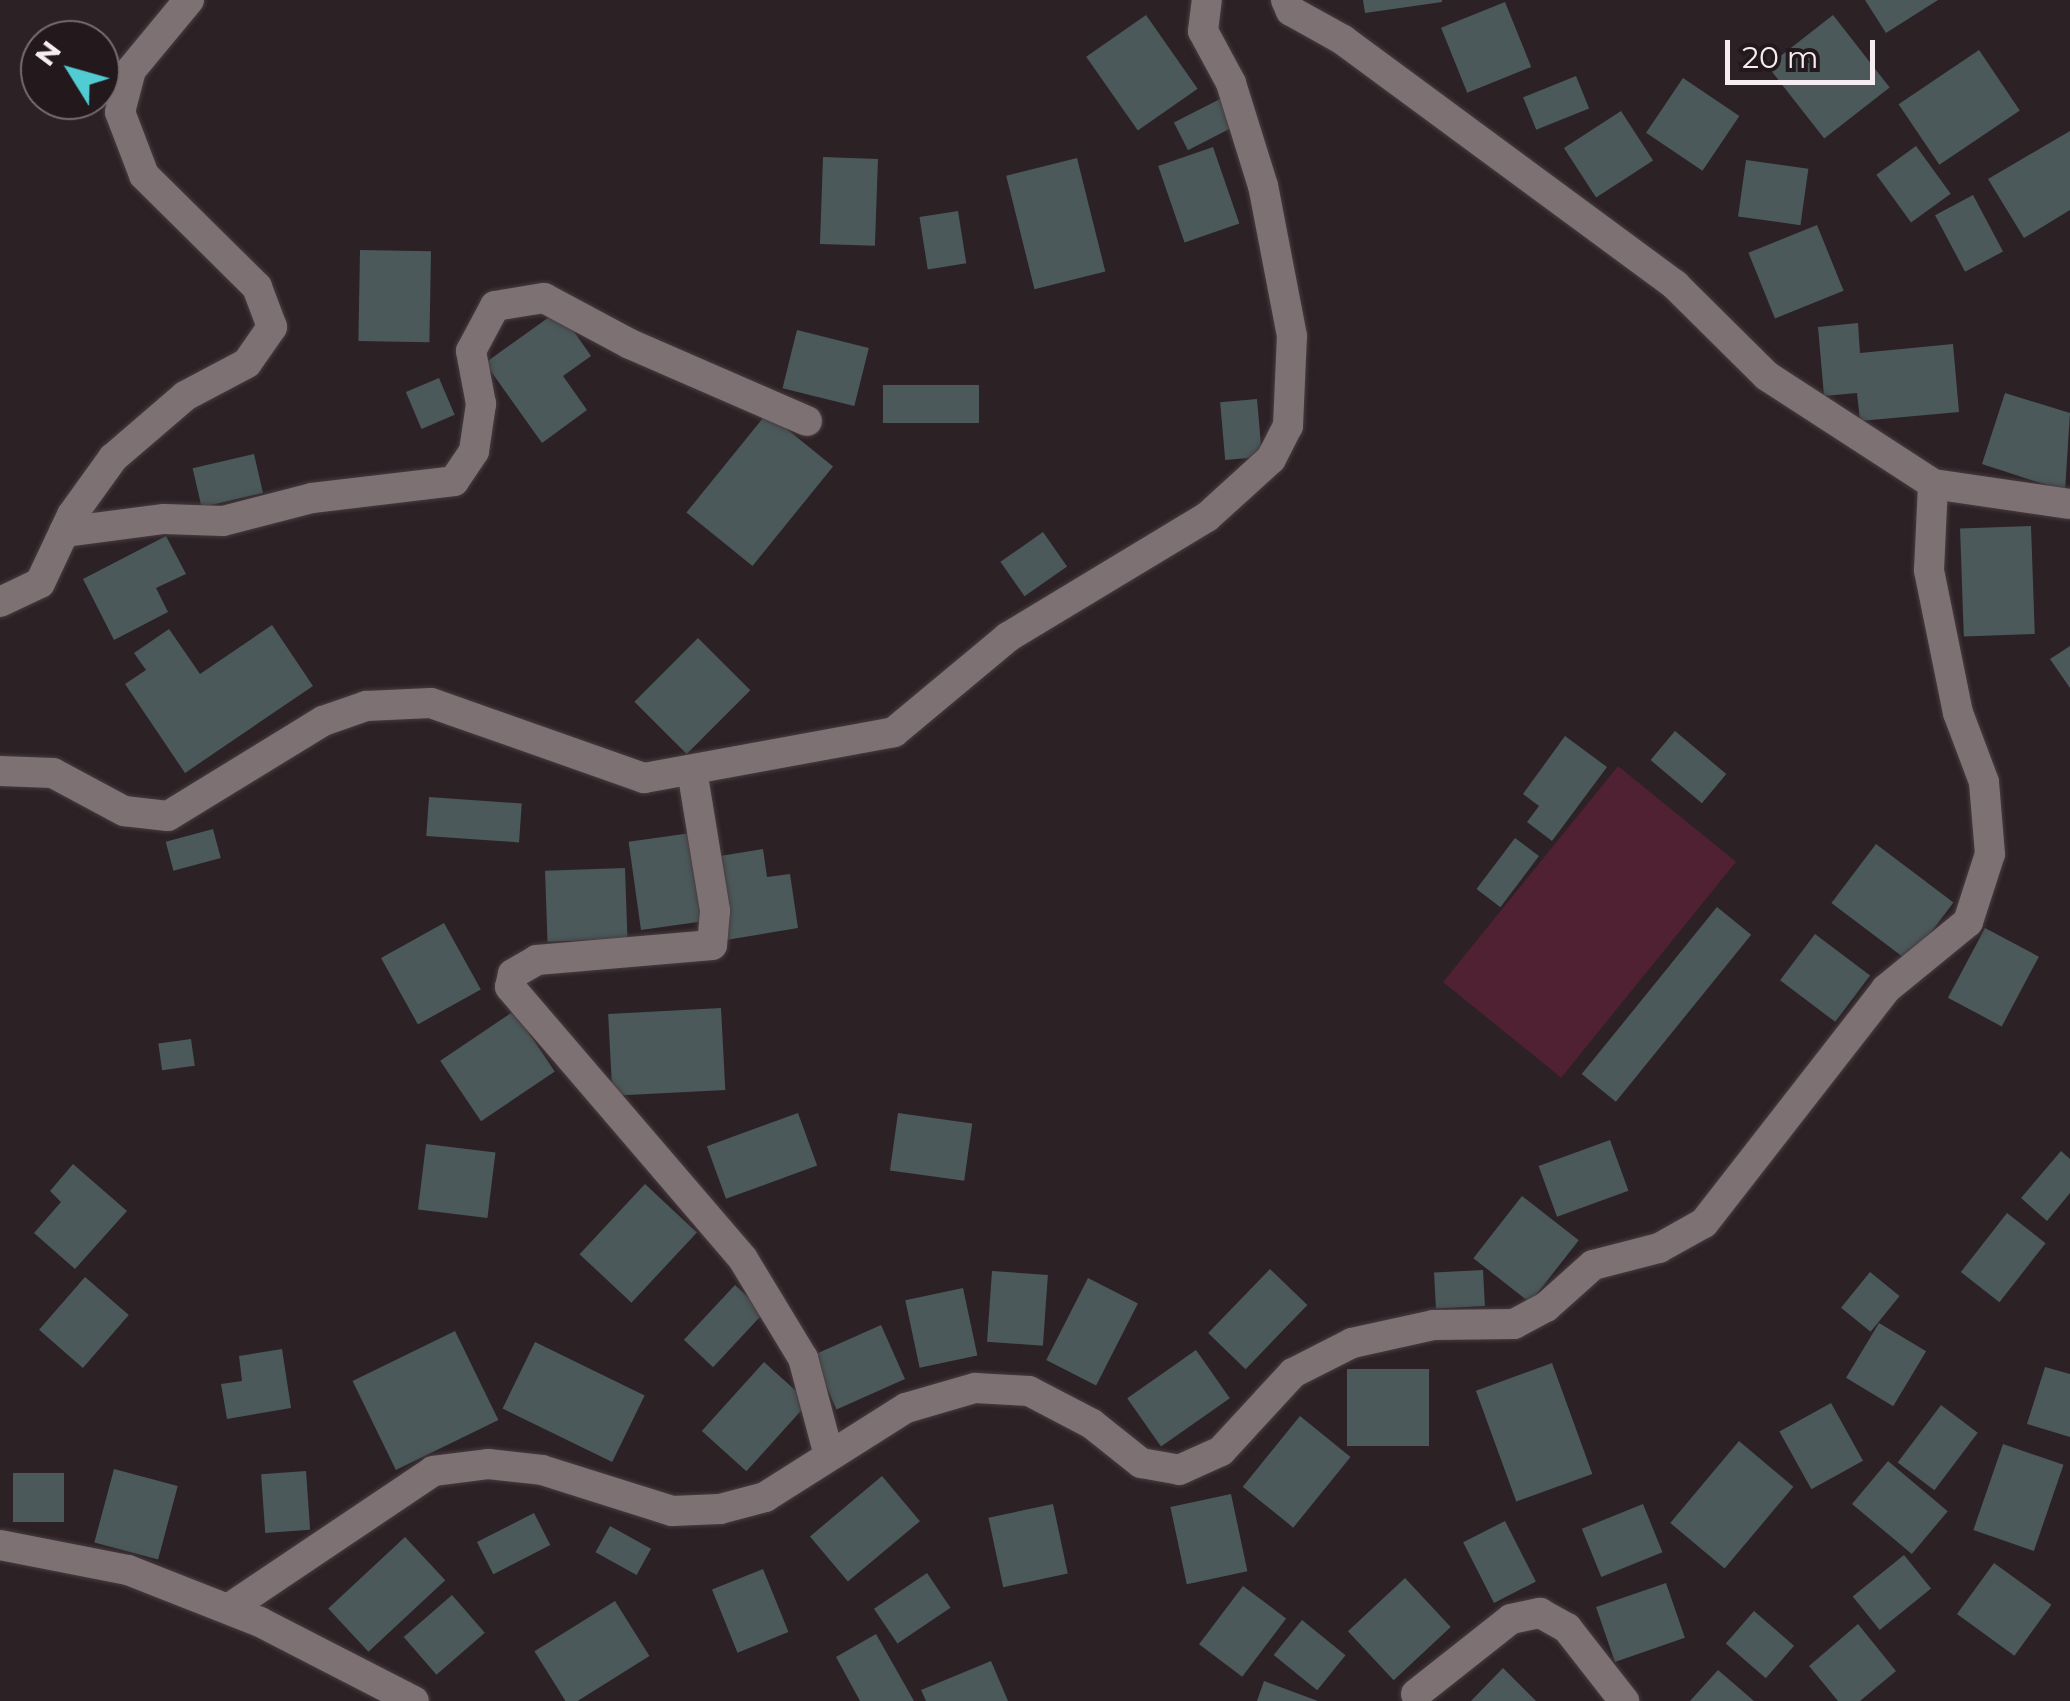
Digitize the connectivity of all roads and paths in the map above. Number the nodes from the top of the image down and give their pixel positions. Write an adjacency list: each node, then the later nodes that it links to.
1 (189, 0): 7 (street)
2 (1207, 0): 9 (street)
3 (1286, 0): 5 (street)
4 (808, 422): 7 (street)
5 (1934, 484): 6 (street); 11 (street)
6 (2070, 504)
7 (64, 532): 8 (street)
8 (0, 602)
9 (692, 770): 10 (street); 11 (street)
10 (0, 771)
11 (828, 1452): 13 (street)
12 (0, 1545): 13 (street)
13 (228, 1610): 15 (street)
14 (1416, 1694): 16 (street)
15 (414, 1701)
16 (1624, 1701)

